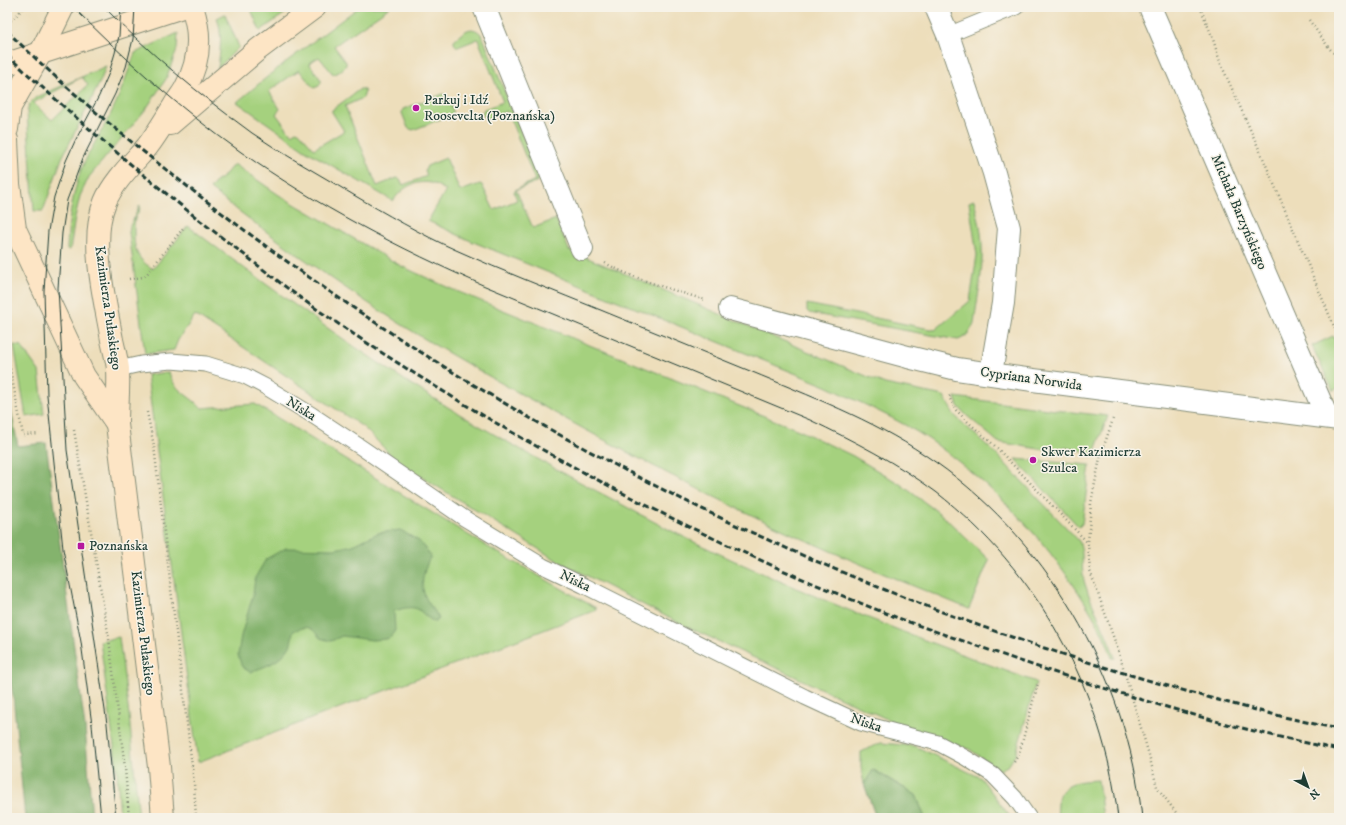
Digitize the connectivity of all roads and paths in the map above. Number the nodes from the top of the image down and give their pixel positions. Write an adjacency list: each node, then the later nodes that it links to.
1 (24, 7): 12 (path)
2 (63, 7): 14 (street)
3 (182, 7): 14 (street)
4 (192, 7): 18 (street, Kazimierza Pułaskiego)
5 (315, 7): 18 (street)
6 (484, 7): 22 (street)
7 (936, 7): 13 (street)
8 (1016, 7): 13 (lane)
9 (1150, 7): 32 (street, Michała Barzyńskiego)
10 (1200, 7): 25 (path)
11 (1309, 20): 15 (path)
12 (7, 22)
13 (948, 35): 29 (street)
14 (40, 54): 16 (street); 17 (street)
15 (1339, 59)
16 (7, 64)
17 (7, 129)
18 (156, 135): 28 (street, Kazimierza Pułaskiego)
19 (7, 140): 20 (street, Kazimierza Pułaskiego)
20 (8, 183): 33 (street, Kazimierza Pułaskiego)
21 (184, 227): 23 (path)
22 (582, 249): 24 (path)
23 (128, 272)
24 (730, 309): 27 (street, Cypriana Norwida)
25 (1339, 338)
26 (7, 353): 35 (path)
27 (957, 368): 29 (street, Cypriana Norwida); 36 (path)
28 (118, 369): 33 (street, Kazimierza Pułaskiego); 42 (lane, Niska)
29 (991, 373): 30 (street, Cypriana Norwida)
30 (1122, 392): 32 (street, Cypriana Norwida); 36 (path)
31 (147, 406): 41 (path)
32 (1333, 418)
33 (117, 424): 40 (street, Kazimierza Pułaskiego)
34 (74, 430): 39 (path)
35 (39, 434)
36 (1088, 543): 43 (path)
37 (1038, 682): 38 (path)
38 (1019, 754)
39 (129, 818)
40 (163, 818)
41 (196, 818)
42 (1029, 818)
43 (1180, 818)

